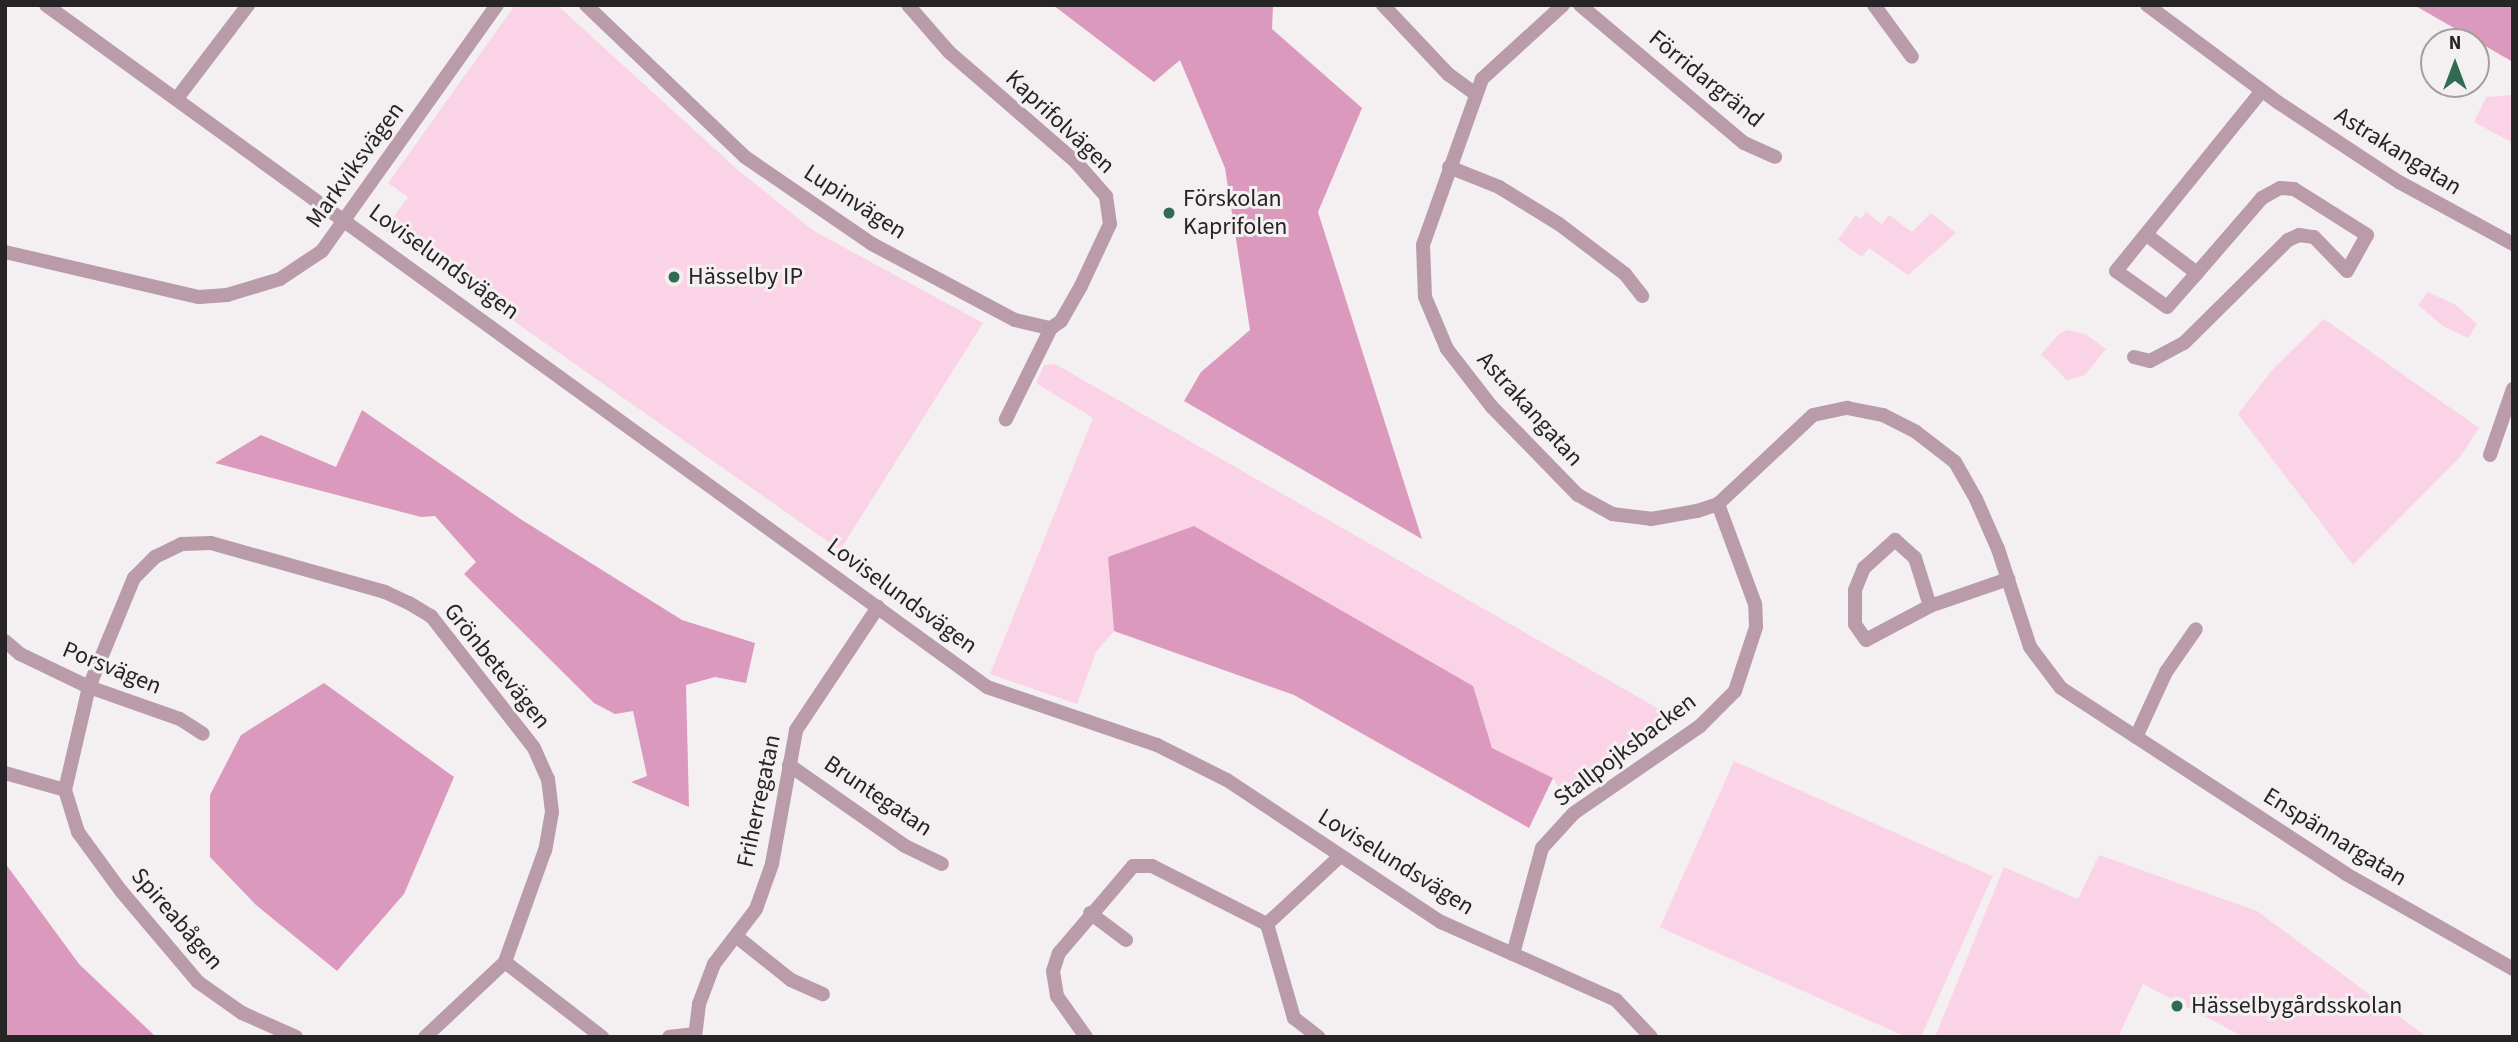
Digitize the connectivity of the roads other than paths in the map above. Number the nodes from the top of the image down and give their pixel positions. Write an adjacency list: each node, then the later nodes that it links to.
1 (46, 5): 14 (street, Loviselundsvägen)
2 (248, 5): 14 (street)
3 (497, 5): 17 (street, Markviksvägen)
4 (586, 5): 23 (street, Lupinvägen)
5 (908, 5): 23 (street, Kaprifolvägen)
6 (1383, 5): 13 (street)
7 (1563, 5): 13 (street, Astrakangatan)
8 (1580, 5): 15 (street, Förridargränd)
9 (1874, 5): 11 (street)
10 (2147, 5): 12 (street, Astrakangatan)
11 (1912, 57)
12 (2262, 91): 18 (street); 19 (street, Astrakangatan)
13 (1475, 93): 16 (street, Astrakangatan)
14 (178, 97): 17 (street, Loviselundsvägen)
15 (1775, 157)
16 (1449, 167): 22 (street); 28 (street, Astrakangatan)
17 (347, 219): 20 (street, Markviksvägen); 31 (street, Loviselundsvägen)
18 (2148, 236): 21 (street); 21 (street)
19 (2513, 244)
20 (5, 252)
21 (2197, 273): 24 (street)
22 (1642, 296)
23 (1051, 328): 26 (street)
24 (2134, 357)
25 (2513, 389): 27 (street)
26 (1006, 419)
27 (2490, 455)
28 (1718, 504): 29 (street, Enspännargatan); 46 (street, Stallpojksbacken)
29 (2008, 579): 30 (street); 36 (street, Enspännargatan)
30 (1930, 606): 30 (street)
31 (878, 607): 37 (street, Friherregatan); 40 (street, Loviselundsvägen)
32 (2196, 629): 36 (street)
33 (5, 641): 34 (street, Porsvägen)
34 (89, 687): 35 (street, Porsvägen); 39 (street); 47 (street, Grönbetevägen)
35 (203, 734)
36 (2136, 737): 48 (street, Enspännargatan)
37 (789, 765): 41 (street, Bruntegatan); 44 (street, Friherregatan)
38 (5, 773): 39 (street)
39 (65, 790): 51 (street, Spireabågen)
40 (1339, 857): 43 (street); 46 (street, Loviselundsvägen)
41 (943, 864)
42 (1090, 913): 43 (street); 45 (street); 55 (street)
43 (1267, 925): 56 (street)
44 (737, 937): 49 (street); 50 (street, Friherregatan)
45 (1126, 940)
46 (1513, 954): 57 (street, Loviselundsvägen)
47 (505, 962): 52 (street); 53 (street)
48 (2513, 969)
49 (823, 994)
50 (695, 1035): 54 (street)
51 (296, 1037)
52 (425, 1037)
53 (603, 1037)
54 (669, 1037)
55 (1086, 1037)
56 (1318, 1037)
57 (1651, 1037)

